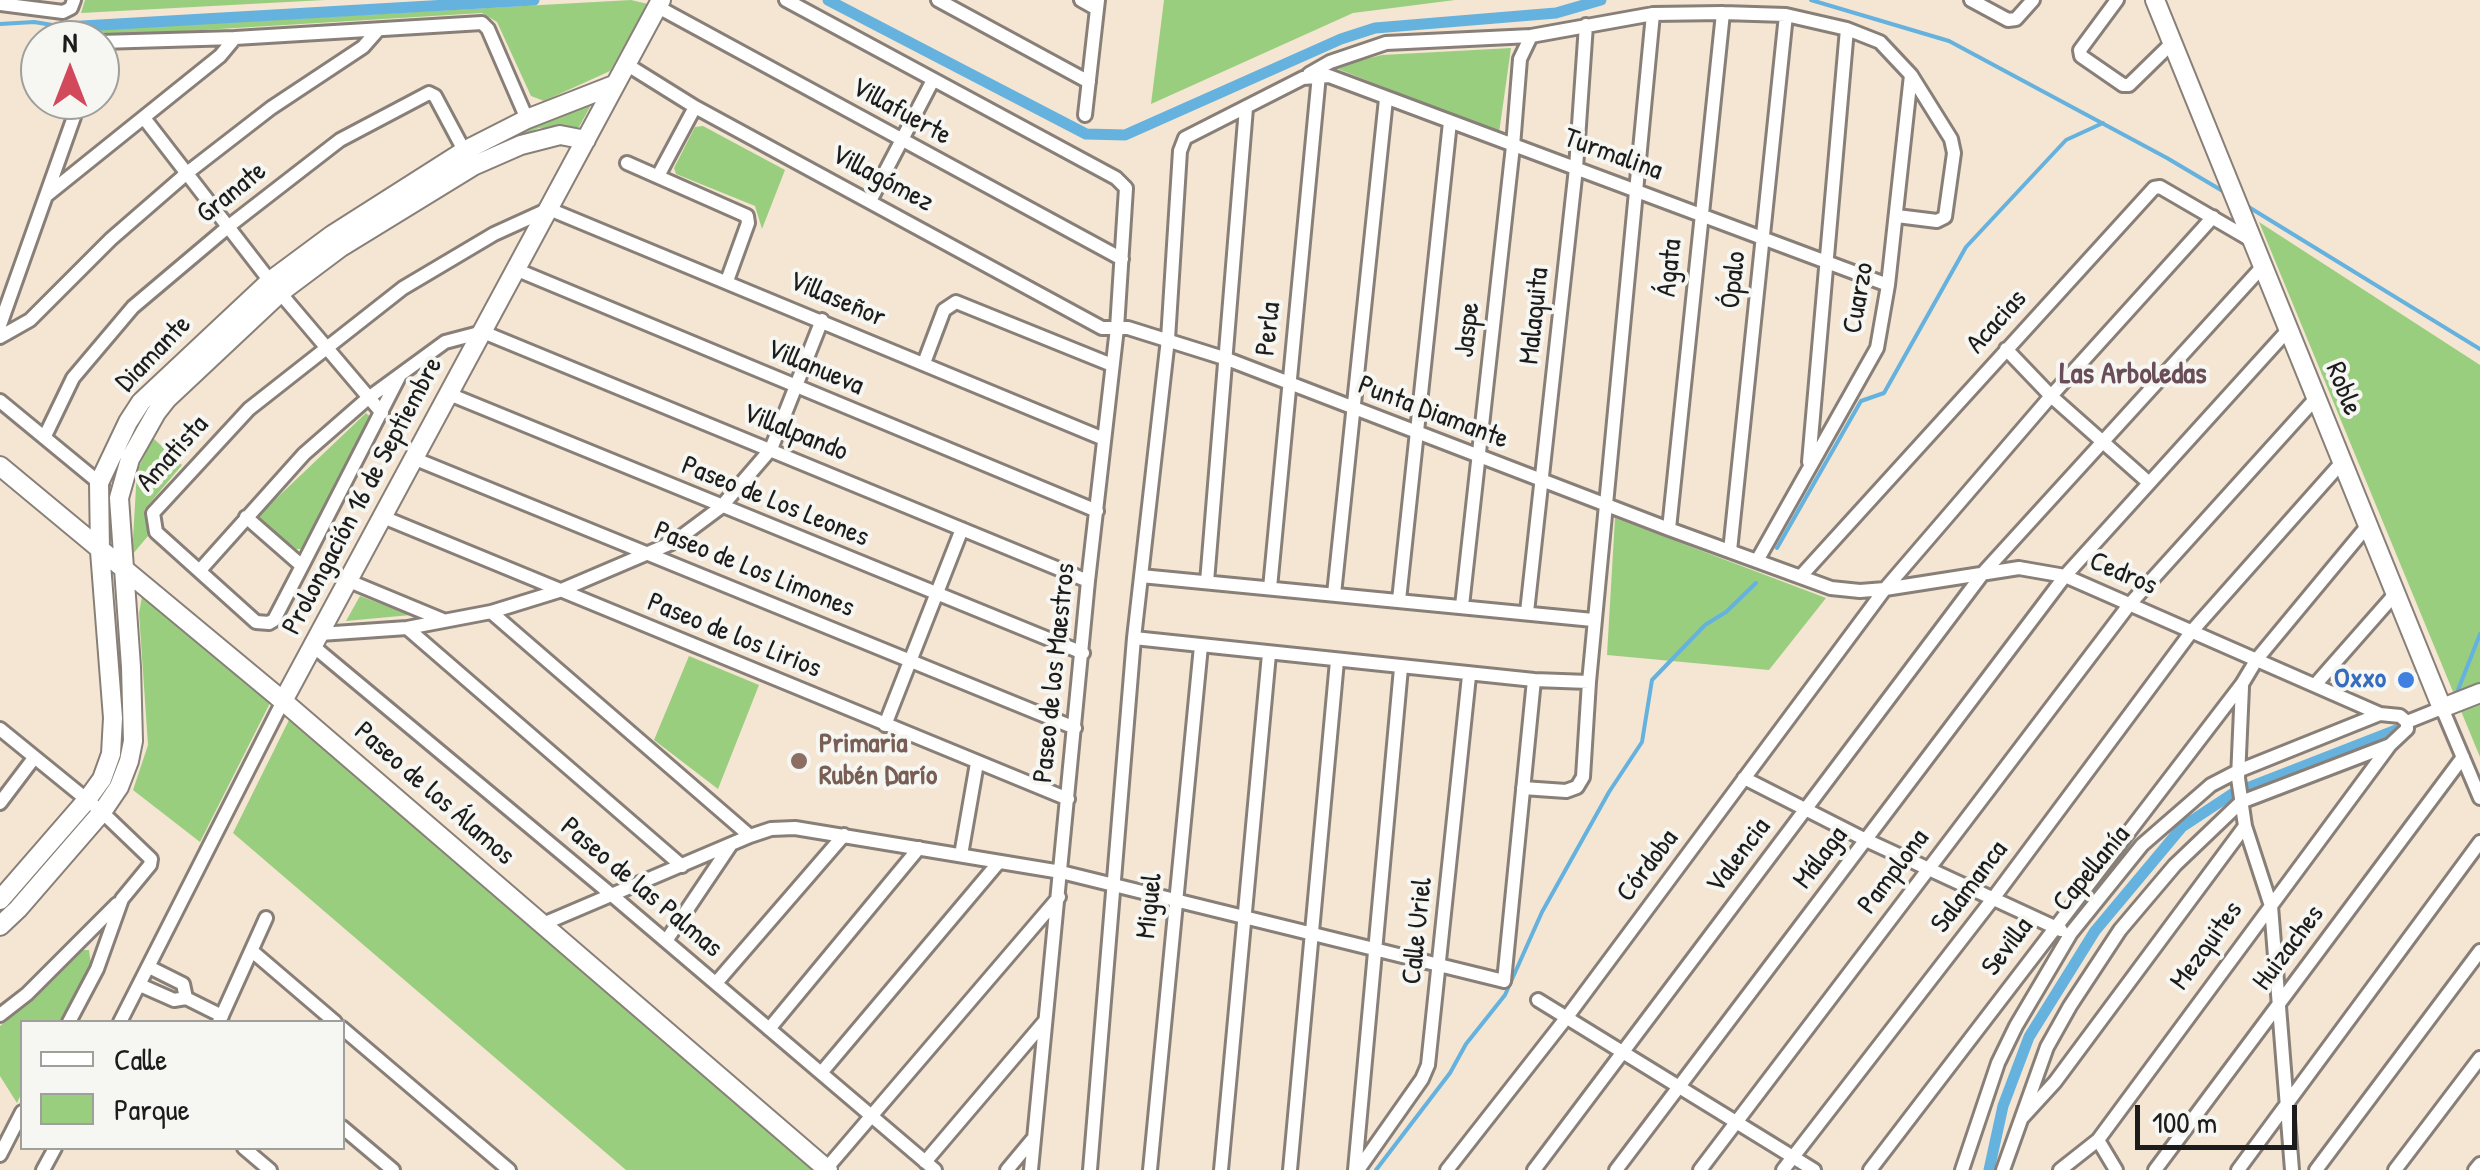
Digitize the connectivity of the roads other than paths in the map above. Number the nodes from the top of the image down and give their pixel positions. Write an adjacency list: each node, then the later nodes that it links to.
1 (786, 0): 26 (street)
2 (938, 0): 27 (street)
3 (1081, 0): 10 (street)
4 (1972, 0): 5 (street)
5 (2033, 0)
6 (2117, 0): 21 (street)
7 (2155, 0): 21 (street, Roble)
8 (0, 4): 11 (street)
9 (659, 4): 22 (street, Prolongación 16 de Septiembre); 38 (street, Villafuerte)
10 (1097, 4): 27 (street)
11 (71, 5)
12 (1723, 13): 13 (street); 14 (street); 49 (street, Ágata)
13 (1653, 14): 15 (street); 45 (street)
14 (1786, 15): 16 (street); 54 (street, Ópalo)
15 (1586, 25): 18 (street); 42 (street, Malaquita)
16 (1847, 29): 24 (street); 56 (street)
17 (378, 30): 19 (street); 34 (street); 43 (street)
18 (1531, 36): 25 (street); 39 (street, Jaspe)
19 (235, 38): 20 (street); 33 (street)
20 (120, 41)
21 (2172, 42): 53 (street, Roble)
22 (626, 64): 28 (street, Prolongación 16 de Septiembre); 30 (street, Villagómez)
23 (1319, 75): 25 (street); 29 (street, Turmalina); 75 (street, Perla)
24 (1911, 75): 50 (street, Cuarzo); 50 (street)
25 (1303, 78): 31 (street)
26 (934, 80): 38 (street); 55 (street, Paseo de los Maestros)
27 (1089, 82): 32 (street)
28 (614, 84): 34 (street, Diamante); 37 (street, Prolongación 16 de Septiembre)
29 (1386, 100): 36 (street, Turmalina); 82 (street)
30 (695, 106): 44 (street); 47 (street, Villagómez)
31 (1246, 108): 68 (street); 71 (street)
32 (1085, 115)
33 (144, 118): 43 (street); 46 (street)
34 (527, 118): 40 (street, Diamante)
35 (73, 120): 46 (street)
36 (1450, 122): 39 (street, Turmalina); 84 (street)
37 (586, 140): 40 (street, Diamante); 48 (street, Prolongación 16 de Septiembre)
38 (901, 140): 47 (street); 55 (street, Villafuerte)
39 (1513, 146): 42 (street, Turmalina); 89 (street, Jaspe)
40 (469, 159): 52 (street, Granate); 61 (street, Diamante)
41 (627, 164): 44 (street)
42 (1576, 168): 45 (street, Turmalina); 94 (street, Malaquita)
43 (187, 173): 52 (street); 67 (street)
44 (658, 176): 59 (street)
45 (1638, 191): 49 (street, Turmalina); 98 (street)
46 (46, 195): 63 (street)
47 (870, 201): 64 (street, Villagómez)
48 (549, 208): 58 (street, Prolongación 16 de Septiembre); 59 (street, Villaseñor); 69 (street, Amatista)
49 (1701, 214): 54 (street, Turmalina); 105 (street, Ágata)
50 (1897, 216): 60 (street, Cuarzo)
51 (2212, 217): 53 (street, Acacias); 70 (street, Acacias); 78 (street, Córdoba)
52 (229, 226): 61 (street); 85 (street, Granate)
53 (2250, 232): 57 (street, Roble)
54 (1764, 238): 56 (street, Turmalina); 107 (street, Ópalo)
55 (1122, 260): 64 (street, Paseo de los Maestros)
56 (1826, 261): 60 (street, Turmalina); 93 (street)
57 (2264, 266): 65 (street, Roble); 87 (street, Valencia)
58 (515, 269): 66 (street, Prolongación 16 de Septiembre); 76 (street, Villanueva)
59 (727, 281): 62 (street, Villaseñor)
60 (1888, 285): 93 (street, Cuarzo)
61 (276, 286): 69 (street); 96 (street, Diamante); 97 (street, Diamante)
62 (822, 320): 72 (street, Villaseñor); 76 (street)
63 (0, 326)
64 (1117, 328): 68 (street, Punta Diamante); 73 (street, Paseo de los Maestros)
65 (2289, 329): 79 (street, Roble); 95 (street, Málaga)
66 (483, 332): 74 (street); 77 (street, Prolongación 16 de Septiembre); 88 (street, Villalpando)
67 (0, 337)
68 (1168, 340): 71 (street, Punta Diamante); 114 (street)
69 (326, 347): 80 (street); 111 (street, Amatista)
70 (2006, 348): 78 (street); 115 (street, Acacias)
71 (1227, 359): 75 (street, Punta Diamante); 119 (street)
72 (924, 363): 73 (street); 86 (street, Villaseñor)
73 (1112, 365): 86 (street, Paseo de los Maestros)
74 (400, 375): 80 (street); 83 (street, Amatista)
75 (1289, 384): 82 (street, Punta Diamante); 120 (street, Perla)
76 (796, 387): 88 (street); 100 (street, Villanueva)
77 (449, 394): 90 (street, Prolongación 16 de Septiembre); 99 (street, Paseo de Los Leones)
78 (2051, 396): 87 (street); 121 (street, Córdoba)
79 (2317, 397): 91 (street, Roble); 127 (street, Pamplona)
80 (368, 399): 83 (street); 101 (street)
81 (0, 401): 85 (street)
82 (1354, 408): 84 (street, Punta Diamante); 124 (street)
83 (382, 413): 110 (street, Amatista)
84 (1415, 432): 89 (street, Punta Diamante); 126 (street)
85 (45, 436): 96 (street)
86 (1104, 439): 100 (street, Paseo de los Maestros)
87 (2102, 442): 95 (street); 113 (street, Valencia)
88 (771, 449): 99 (street); 104 (street, Villalpando)
89 (1479, 457): 94 (street, Punta Diamante); 128 (street, Jaspe)
90 (413, 458): 102 (street, Prolongación 16 de Septiembre); 108 (street, Paseo de Los Limones)
91 (2343, 461): 103 (street, Roble); 134 (street, Salamanca)
92 (0, 466): 106 (street, Paseo de los Álamos)
93 (1809, 470): 109 (street, Cuarzo)
94 (1543, 481): 98 (street, Punta Diamante); 130 (street, Malaquita)
95 (2148, 482): 116 (street, Málaga)
96 (98, 483): 97 (street); 106 (street, Diamante)
97 (119, 498): 112 (street, Diamante)
98 (1604, 503): 105 (street, Punta Diamante); 131 (street)
99 (721, 507): 108 (street); 125 (street, Paseo de Los Leones)
100 (1097, 511): 118 (street, Paseo de los Maestros)
101 (246, 517): 110 (street); 111 (street)
102 (382, 518): 117 (street, Prolongación 16 de Septiembre); 122 (street, Paseo de los Lirios)
103 (2369, 524): 123 (street, Roble); 140 (street, Sevilla)
104 (962, 529): 118 (street, Villalpando); 125 (street)
105 (1668, 529): 107 (street, Punta Diamante)
106 (100, 551): 112 (street, Paseo de los Álamos); 144 (street, Diamante)
107 (1730, 551): 109 (street, Punta Diamante)
108 (650, 555): 122 (street); 141 (street, Paseo de Los Limones)
109 (1758, 559): 115 (street, Cedros)
110 (302, 566): 111 (street, Amatista)
111 (201, 569)
112 (122, 570): 143 (street, Diamante); 152 (street, Paseo de los Álamos)
113 (1984, 572): 116 (street, Cedros); 121 (street, Cedros); 170 (street, Valencia)
114 (1141, 576): 119 (street); 135 (street)
115 (1801, 576): 121 (street, Cedros)
116 (2065, 576): 127 (street, Cedros); 175 (street, Málaga)
117 (349, 581): 132 (street); 136 (street, Prolongación 16 de Septiembre)
118 (1088, 581): 138 (street, Paseo de los Maestros)
119 (1207, 582): 120 (street)
120 (1270, 588): 124 (street)
121 (1884, 589): 163 (street, Córdoba)
122 (559, 591): 129 (street); 156 (street, Paseo de los Lirios)
123 (2396, 593): 150 (street); 153 (street, Roble)
124 (1334, 594): 126 (street)
125 (936, 595): 138 (street, Paseo de Los Leones); 141 (street)
126 (1399, 600): 128 (street)
127 (2129, 605): 134 (street, Cedros); 182 (street, Pamplona)
128 (1462, 606): 130 (street)
129 (491, 612): 132 (street); 174 (street)
130 (1528, 612): 131 (street)
131 (1593, 620): 148 (street)
132 (445, 621): 133 (street)
133 (407, 628): 136 (street); 181 (street)
134 (2192, 631): 140 (street, Cedros); 190 (street, Salamanca)
135 (1134, 638): 137 (street); 184 (street)
136 (317, 640): 152 (street, Prolongación 16 de Septiembre); 185 (street, Paseo de las Palmas)
137 (1201, 646): 139 (street); 189 (street, Miguel)
138 (1083, 653): 157 (street, Paseo de los Maestros)
139 (1270, 654): 142 (street); 193 (street)
140 (2257, 659): 149 (street, Sevilla); 150 (street, Cedros)
141 (910, 661): 156 (street); 157 (street, Paseo de Los Limones)
142 (1337, 661): 145 (street); 197 (street)
143 (131, 667): 144 (street); 171 (street, Diamante)
144 (109, 668): 168 (street, Diamante)
145 (1402, 668): 146 (street); 200 (street)
146 (1469, 676): 147 (street); 203 (street, Calle Uriel)
147 (1534, 680): 148 (street); 165 (street)
148 (1589, 682): 165 (street)
149 (2242, 684): 164 (street); 196 (street, Sevilla)
150 (2315, 685): 154 (street, Cedros)
151 (2480, 693): 153 (street)
152 (283, 701): 194 (street, Paseo de los Álamos); 204 (street, Prolongación 16 de Septiembre)
153 (2442, 708): 155 (street); 160 (street, Roble)
154 (2380, 714): 155 (street, Cedros); 164 (street, Capellanía)
155 (2407, 722): 159 (street, Mezquites)
156 (884, 725): 162 (street, Paseo de los Lirios)
157 (1075, 728): 167 (street, Paseo de los Maestros)
158 (0, 729): 161 (street)
159 (2390, 745): 164 (street, Capellanía); 191 (street, Mezquites)
160 (2463, 757): 166 (street, Roble); 209 (street, Huizaches)
161 (34, 758): 168 (street); 169 (street)
162 (976, 763): 167 (street, Paseo de los Lirios); 179 (street)
163 (1744, 778): 170 (street); 211 (street, Córdoba)
164 (2239, 786): 172 (street); 198 (street, Capellanía); 227 (street, Capellanía)
165 (1523, 788): 203 (street)
166 (2480, 798)
167 (1068, 800): 183 (street, Paseo de los Maestros)
168 (86, 801): 171 (street); 188 (street, Diamante)
169 (0, 803)
170 (1806, 808): 175 (street); 219 (street, Valencia)
171 (102, 812): 187 (street); 195 (street, Diamante)
172 (2245, 826): 191 (street); 227 (street, Capellanía)
173 (844, 835): 174 (street); 178 (street); 205 (street)
174 (750, 836): 177 (street)
175 (1866, 840): 182 (street); 222 (street, Málaga)
176 (2480, 842): 223 (street)
177 (731, 844): 181 (street); 199 (street)
178 (920, 848): 179 (street); 217 (street)
179 (961, 855): 180 (street)
180 (998, 862): 183 (street); 221 (street)
181 (682, 866): 185 (street)
182 (1928, 868): 190 (street); 226 (street, Pamplona)
183 (1062, 872): 184 (street); 186 (street, Paseo de los Maestros)
184 (1113, 884): 189 (street); 242 (street)
185 (614, 896): 194 (street); 199 (street, Paseo de las Palmas)
186 (1060, 896): 213 (street, Paseo de los Maestros); 225 (street)
187 (122, 899): 210 (street); 214 (street)
188 (0, 900)
189 (1176, 900): 193 (street); 243 (street, Miguel)
190 (1992, 900): 196 (street); 233 (street, Salamanca)
191 (2271, 906): 209 (street); 230 (street, Mezquites)
192 (266, 918): 201 (street)
193 (1244, 918): 197 (street); 244 (street)
194 (542, 924): 235 (street, Paseo de los Álamos)
195 (0, 926)
196 (2054, 928): 198 (street); 253 (street, Sevilla)
197 (1314, 933): 200 (street); 245 (street)
198 (2071, 933): 254 (street, Capellanía)
199 (666, 941): 205 (street, Paseo de las Palmas)
200 (1375, 948): 203 (street); 246 (street)
201 (252, 951): 212 (street); 216 (street)
202 (2480, 951): 236 (street)
203 (1440, 964): 246 (street, Calle Uriel)
204 (149, 967): 206 (street, Prolongación 16 de Septiembre); 207 (street)
205 (716, 983): 217 (street, Paseo de las Palmas)
206 (140, 985): 207 (street); 215 (street, Prolongación 16 de Septiembre)
207 (186, 998): 212 (street)
208 (1538, 1000): 211 (street)
209 (2281, 1001): 223 (street); 258 (street, Huizaches)
210 (0, 1015)
211 (1566, 1018): 219 (street); 247 (street, Córdoba)
212 (220, 1019)
213 (1046, 1019): 229 (street, Paseo de los Maestros); 234 (street)
214 (70, 1020)
215 (121, 1020)
216 (334, 1020)
217 (769, 1029): 221 (street, Paseo de las Palmas)
218 (348, 1033): 239 (street)
219 (1623, 1054): 222 (street); 248 (street, Valencia)
220 (2480, 1058): 261 (street)
221 (821, 1073): 225 (street, Paseo de las Palmas)
222 (1679, 1088): 226 (street); 249 (street, Málaga)
223 (2288, 1103): 259 (street); 260 (street)
224 (20, 1115): 231 (street)
225 (872, 1116): 234 (street, Paseo de las Palmas); 235 (street)
226 (1736, 1121): 233 (street); 250 (street, Pamplona)
227 (2016, 1125): 255 (street, Capellanía)
228 (345, 1130): 238 (street)
229 (1034, 1138): 240 (street); 241 (street, Paseo de los Maestros)
230 (2098, 1140): 256 (street, Mezquites); 257 (street)
231 (2, 1144)
232 (254, 1151): 237 (street)
233 (1793, 1156): 251 (street, Salamanca); 252 (street)
234 (930, 1166)
235 (827, 1169)
236 (2320, 1169)
237 (270, 1170)
238 (393, 1170)
239 (509, 1170)
240 (1007, 1170)
241 (1031, 1170)
242 (1090, 1170)
243 (1150, 1170)
244 (1221, 1170)
245 (1290, 1170)
246 (1356, 1170)
247 (1447, 1170)
248 (1534, 1170)
249 (1616, 1170)
250 (1700, 1170)
251 (1783, 1170)
252 (1814, 1170)
253 (1870, 1170)
254 (1962, 1170)
255 (2003, 1170)
256 (2060, 1170)
257 (2116, 1170)
258 (2155, 1170)
259 (2238, 1170)
260 (2292, 1170)
261 (2395, 1170)

